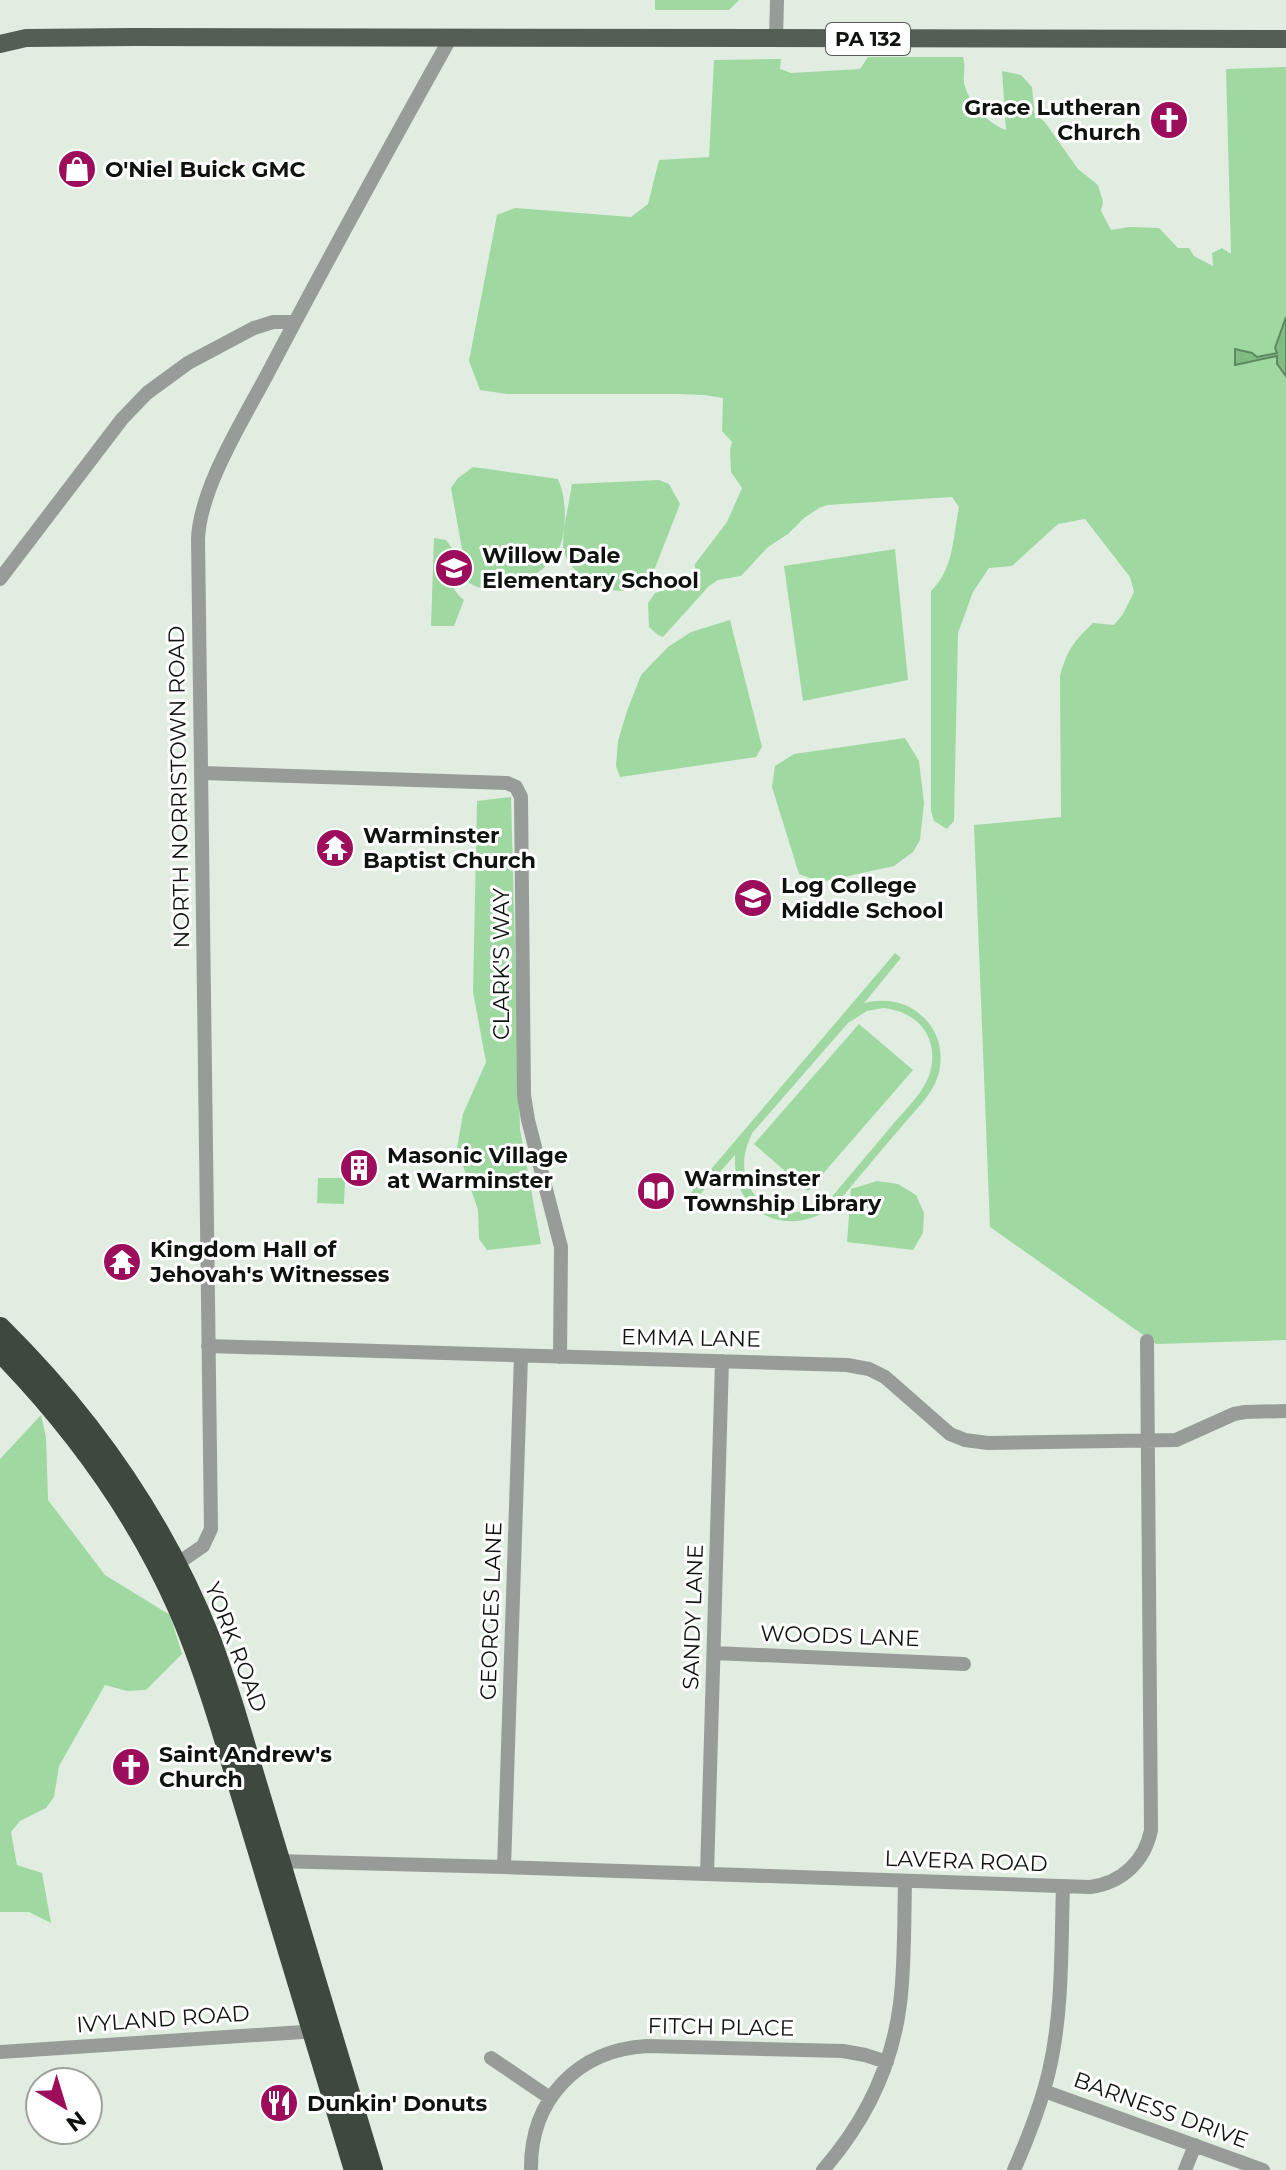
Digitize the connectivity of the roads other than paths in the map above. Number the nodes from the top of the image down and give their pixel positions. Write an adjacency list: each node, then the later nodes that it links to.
1 (777, 0): 6 (street)
2 (0, 29): 4 (main road, PA 132)
3 (451, 37): 4 (main road, PA 132); 6 (main road, PA 132); 8 (street, NORTH NORRISTOWN ROAD)
4 (26, 38): 7 (main road, PA 132)
5 (1285, 38): 6 (main road, PA 132)
6 (776, 39)
7 (0, 44)
8 (294, 322): 9 (street); 10 (street, NORTH NORRISTOWN ROAD)
9 (0, 579)
10 (201, 773): 13 (street, NORTH NORRISTOWN ROAD); 16 (street, CLARK'S WAY)
11 (0, 1328): 20 (highway, YORK ROAD)
12 (1147, 1341): 19 (street, LAVERA ROAD)
13 (208, 1346): 15 (street, EMMA LANE); 20 (street, NORTH NORRISTOWN ROAD)
14 (0, 1351): 20 (highway, YORK ROAD)
15 (521, 1356): 16 (street, EMMA LANE); 24 (street, GEORGES LANE)
16 (560, 1357): 17 (street, EMMA LANE)
17 (722, 1361): 19 (street, EMMA LANE); 21 (street, SANDY LANE)
18 (1286, 1411): 19 (street, EMMA LANE)
19 (1148, 1441): 27 (street, LAVERA ROAD)
20 (169, 1569): 23 (highway, YORK ROAD)
21 (714, 1653): 22 (street, WOODS LANE); 25 (street, SANDY LANE)
22 (964, 1664)
23 (271, 1862): 24 (street, LAVERA ROAD); 28 (highway, YORK ROAD)
24 (504, 1867): 25 (street, LAVERA ROAD)
25 (707, 1874): 26 (street, LAVERA ROAD)
26 (905, 1881): 27 (street, LAVERA ROAD); 31 (street)
27 (1063, 1886): 32 (street)
28 (321, 2028): 29 (street, IVYLAND ROAD); 35 (highway, YORK ROAD); 36 (highway, YORK ROAD)
29 (0, 2052)
30 (491, 2058): 33 (street)
31 (887, 2062): 33 (street, FITCH PLACE); 38 (street)
32 (1044, 2091): 34 (street, BARNESS DRIVE); 39 (street)
33 (550, 2098): 37 (street, FITCH PLACE)
34 (1195, 2145): 40 (street); 41 (street, BARNESS DRIVE)
35 (355, 2170)
36 (372, 2170)
37 (531, 2170)
38 (823, 2170)
39 (1014, 2170)
40 (1185, 2170)
41 (1263, 2170)

